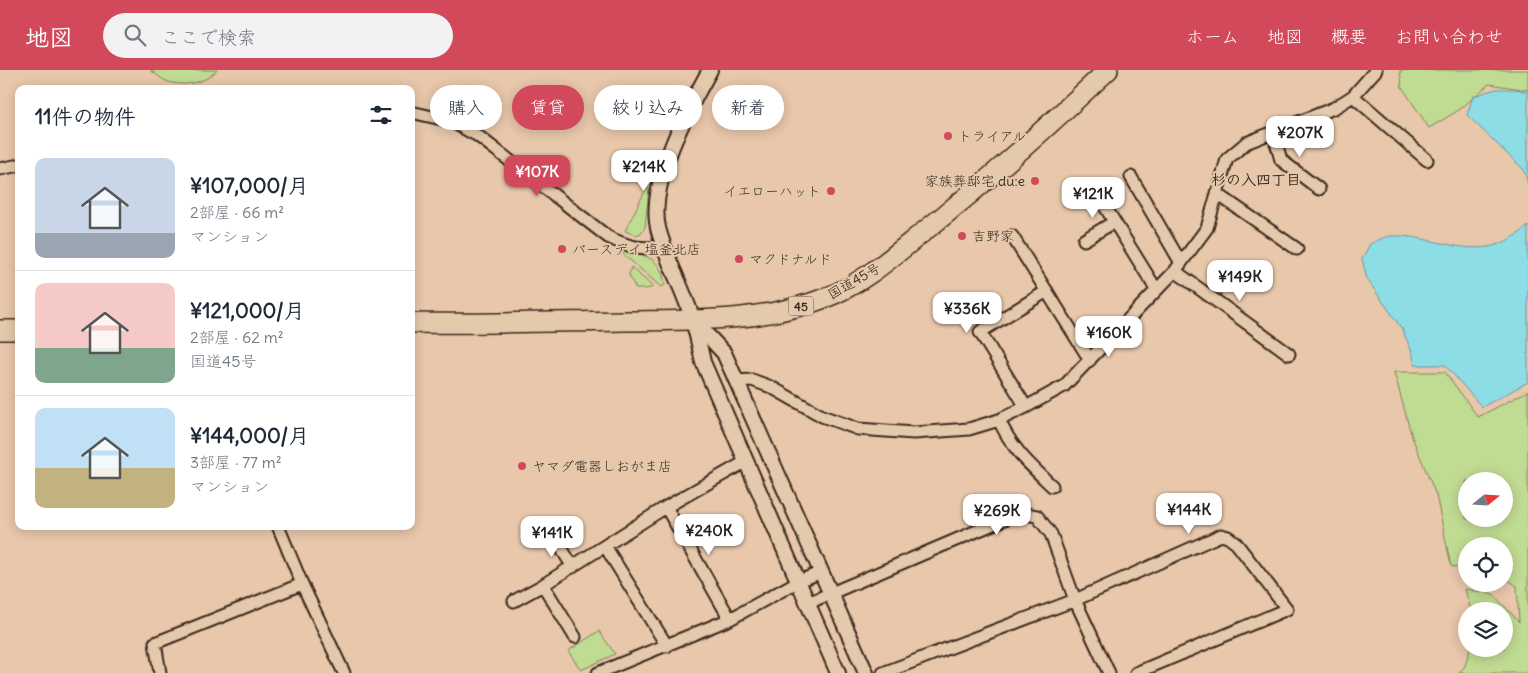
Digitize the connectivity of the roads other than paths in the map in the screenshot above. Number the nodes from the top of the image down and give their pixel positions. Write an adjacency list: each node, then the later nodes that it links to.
1 (710, 70): 17 (street)
2 (1108, 70): 22 (highway, 国道45号 / 45)
3 (1376, 70): 4 (street)
4 (1354, 96): 6 (street); 7 (street)
5 (415, 113): 17 (street)
6 (1273, 132): 11 (street); 12 (street)
7 (1427, 160)
8 (15, 167): 9 (street)
9 (0, 169)
10 (1131, 178): 19 (street)
11 (1319, 189)
12 (1216, 193): 18 (street); 19 (street)
13 (1104, 205): 14 (street)
14 (1114, 222): 16 (street); 20 (street)
15 (1012, 236): 21 (street)
16 (1084, 240)
17 (664, 247): 22 (street)
18 (1297, 249)
19 (1178, 267): 20 (street); 26 (street)
20 (1156, 289): 27 (street)
21 (1047, 291): 27 (street); 29 (street)
22 (693, 320): 23 (highway, 国道45号 / 45); 28 (street); 31 (street)
23 (415, 324)
24 (0, 330): 25 (highway)
25 (15, 330)
26 (1289, 354)
27 (1090, 360): 29 (street)
28 (735, 381): 30 (street); 38 (street)
29 (1026, 407): 30 (street)
30 (999, 420): 32 (street)
31 (745, 462): 33 (street); 39 (street)
32 (1052, 486)
33 (666, 507): 36 (street); 46 (street)
34 (280, 530): 40 (street)
35 (554, 535): 37 (street)
36 (606, 546): 37 (street); 48 (street)
37 (573, 566): 41 (street)
38 (822, 572): 39 (street); 42 (street)
39 (799, 582): 45 (street); 46 (street)
40 (302, 584): 49 (street); 50 (street)
41 (543, 585): 44 (street); 47 (street)
42 (831, 593): 43 (street); 45 (street); 53 (street)
43 (1076, 600): 54 (street); 55 (street); 56 (street)
44 (514, 601)
45 (808, 603): 52 (street)
46 (730, 619): 48 (street)
47 (576, 637)
48 (667, 646): 51 (street)
49 (160, 673)
50 (344, 673)
51 (598, 673)
52 (838, 673)
53 (866, 673)
54 (884, 673)
55 (1109, 673)
56 (1136, 673)

